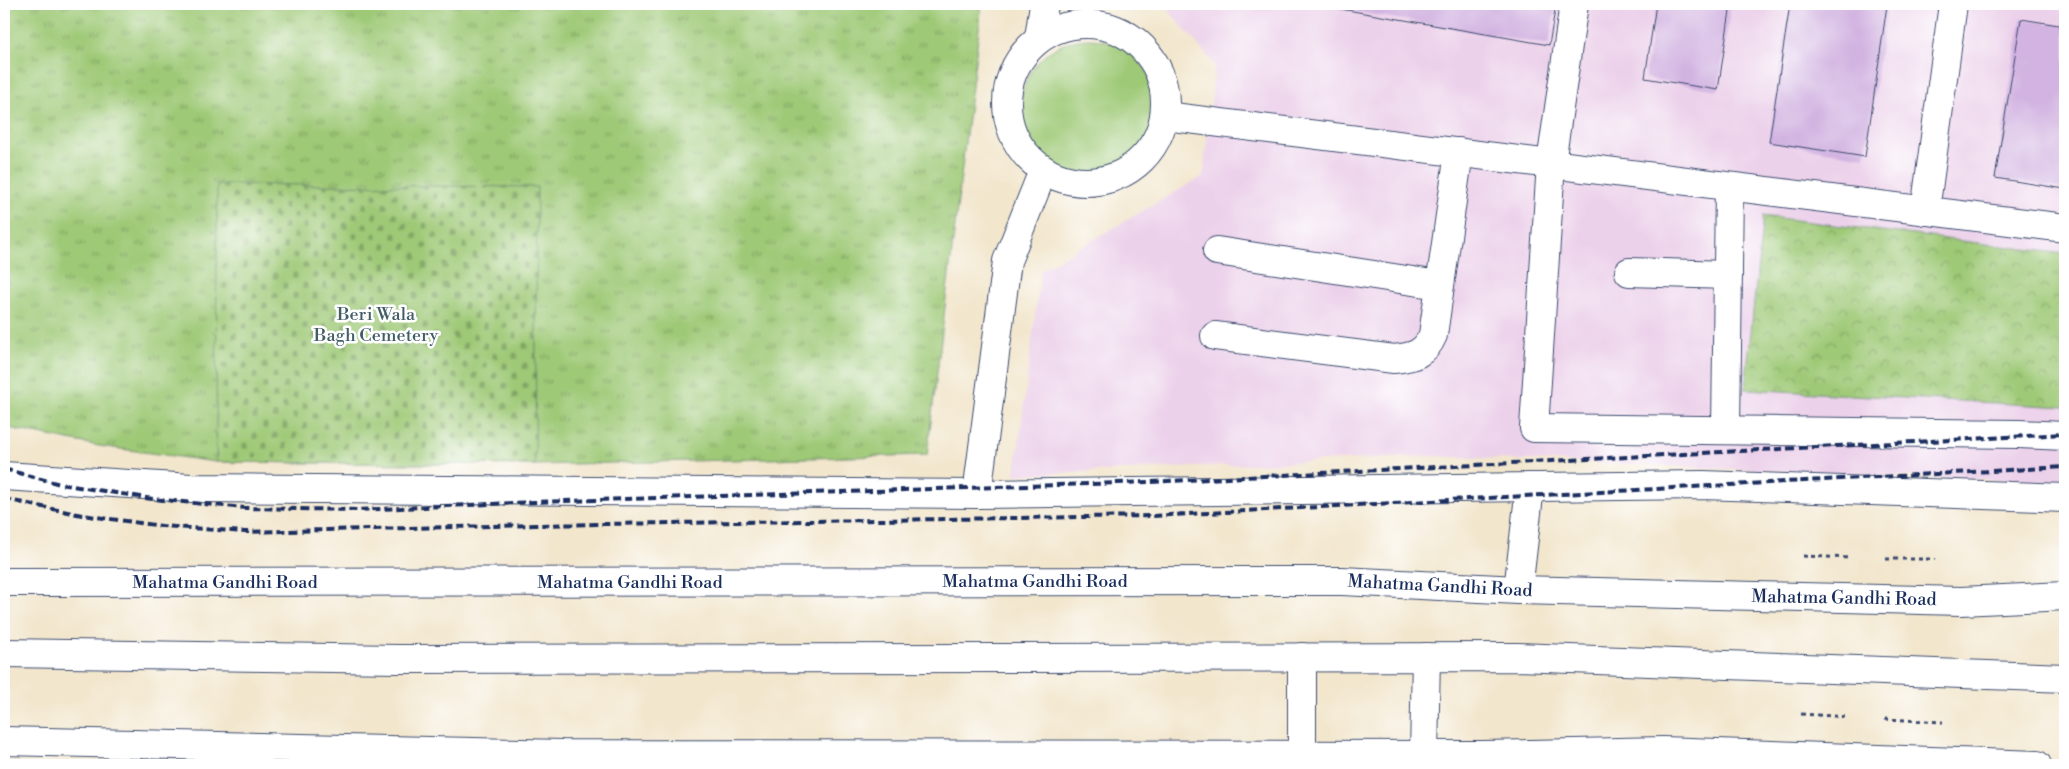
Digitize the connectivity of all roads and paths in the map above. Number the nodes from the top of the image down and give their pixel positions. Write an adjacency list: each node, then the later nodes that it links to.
1 (1044, 4): 4 (main road)
2 (1574, 4): 7 (main road)
3 (1953, 4): 10 (main road)
4 (1039, 38): 5 (main road); 8 (main road)
5 (1165, 116): 6 (main road); 8 (main road)
6 (1459, 152): 7 (main road); 15 (main road)
7 (1551, 163): 9 (main road); 17 (main road)
8 (1042, 171): 21 (main road)
9 (1730, 187): 10 (main road); 14 (main road)
10 (1925, 211): 11 (main road)
11 (2065, 228)
12 (1217, 251): 15 (main road)
13 (1629, 272): 14 (main road)
14 (1728, 275): 17 (main road)
15 (1438, 285): 16 (main road)
16 (1215, 336)
17 (1726, 429): 18 (main road)
18 (2065, 436)
19 (4, 476): 21 (main road)
20 (1530, 487): 21 (main road); 22 (main road); 28 (main road)
21 (978, 494)
22 (2065, 498)
23 (1804, 556): 24 (path)
24 (1851, 558)
25 (1886, 559): 26 (path)
26 (1935, 559)
27 (4, 582): 28 (main road, Mahatma Gandhi Road)
28 (1518, 590): 29 (main road, Mahatma Gandhi Road)
29 (2065, 596)
30 (4, 653): 31 (main road)
31 (1302, 657): 32 (main road); 39 (main road)
32 (1426, 657): 33 (main road); 40 (main road)
33 (2065, 678)
34 (1801, 714): 35 (path)
35 (1846, 717)
36 (1885, 719): 37 (path)
37 (1943, 722)
38 (4, 741): 39 (main road)
39 (1302, 755): 40 (main road)
40 (1424, 755): 41 (main road)
41 (1483, 760): 42 (main road)
42 (2037, 765)

